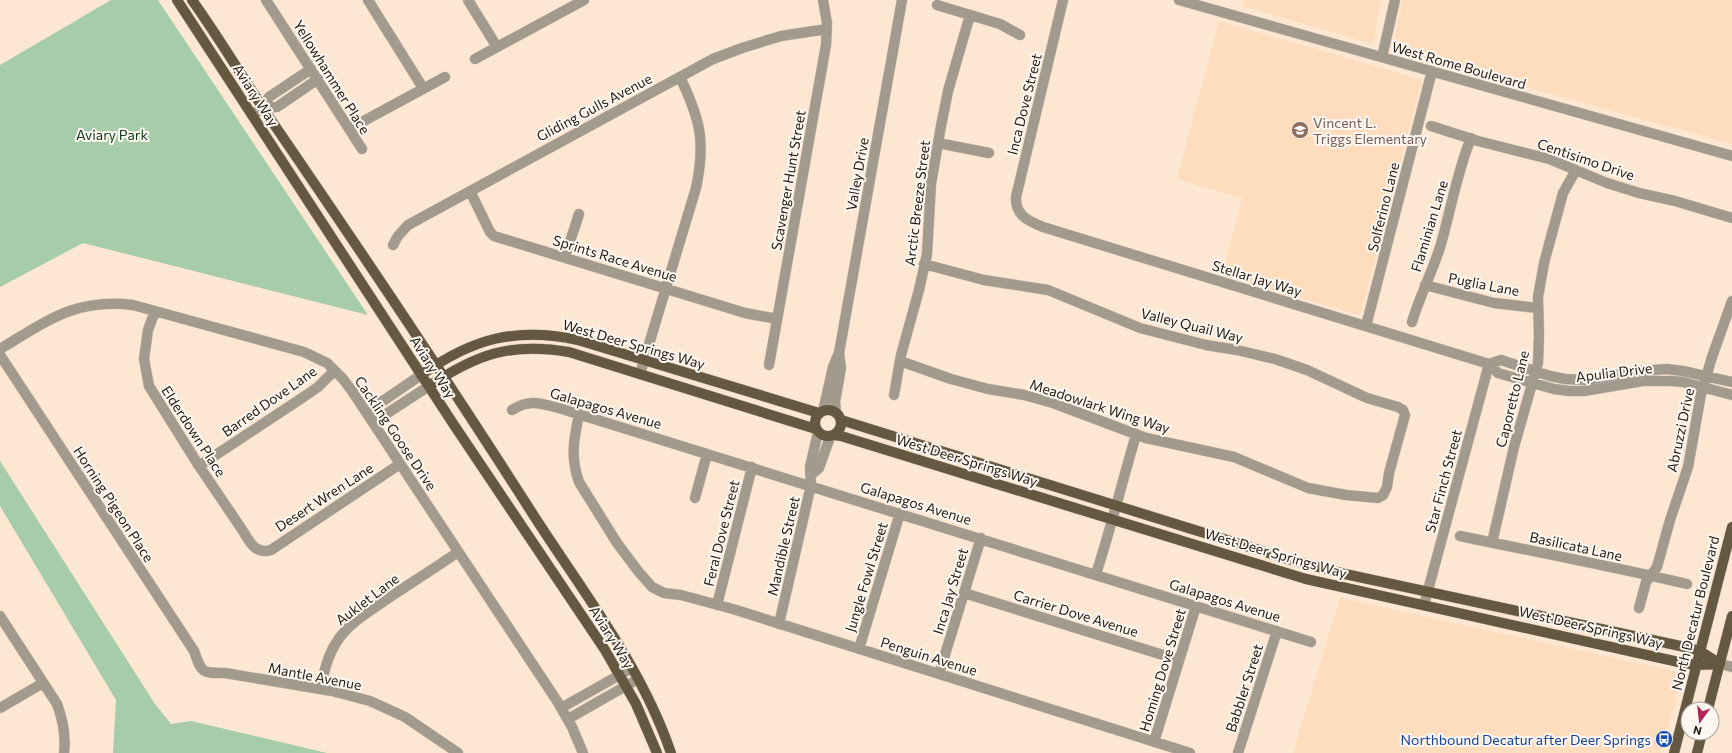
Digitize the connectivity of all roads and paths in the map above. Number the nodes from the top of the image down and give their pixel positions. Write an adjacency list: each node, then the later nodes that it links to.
1 (177, 0): 27 (main road, Aviary Way)
2 (192, 0): 26 (main road, Aviary Way)
3 (266, 0): 20 (street, Yellowhammer Place)
4 (368, 0): 25 (street)
5 (468, 0): 17 (street)
6 (584, 0): 12 (street)
7 (823, 0): 15 (street, Scavenger Hunt Street)
8 (902, 0): 52 (street, Valley Drive)
9 (1063, 0): 37 (street, Inca Dove Street)
10 (1179, 0): 18 (street, West Rome Boulevard)
11 (1394, 0): 18 (street)
12 (570, 3): 17 (street)
13 (937, 5): 14 (street)
14 (970, 16): 16 (street); 31 (street, Arctic Breeze Street)
15 (827, 29): 23 (street, Gliding Gulls Avenue); 48 (street, Scavenger Hunt Street)
16 (1020, 35)
17 (498, 47): 19 (street)
18 (1382, 57): 21 (street, West Rome Boulevard)
19 (475, 59)
20 (311, 69): 24 (street, Yellowhammer Place); 26 (street)
21 (1432, 71): 34 (street, West Rome Boulevard); 50 (street, Solferino Lane)
22 (445, 77): 25 (street)
23 (680, 77): 36 (street, Gliding Gulls Avenue); 44 (street)
24 (318, 79): 26 (street); 29 (street, Yellowhammer Place)
25 (423, 88): 29 (street)
26 (264, 108): 27 (street); 57 (main road, Aviary Way)
27 (252, 115): 62 (main road, Aviary Way)
28 (1431, 126): 30 (street, Centisimo Drive)
29 (349, 129): 32 (street, Yellowhammer Place)
30 (1471, 138): 35 (street, Centisimo Drive); 43 (street, Flaminian Lane)
31 (938, 143): 33 (street); 42 (street, Arctic Breeze Street)
32 (362, 149)
33 (989, 153)
34 (1732, 156)
35 (1576, 170): 39 (street, Centisimo Drive); 46 (street, Caporetto Lane)
36 (470, 191): 40 (street, Gliding Gulls Avenue); 41 (street, Sprints Race Avenue)
37 (1020, 213): 50 (street, Stellar Jay Way)
38 (580, 214): 41 (street)
39 (1732, 218)
40 (393, 245)
41 (566, 257): 44 (street, Sprints Race Avenue)
42 (924, 264): 55 (street, Arctic Breeze Street); 84 (street, Valley Quail Way)
43 (1425, 285): 46 (street, Puglia Lane); 49 (street, Flaminian Lane)
44 (665, 288): 48 (street, Sprints Race Avenue); 54 (street)
45 (1732, 301): 64 (street, Abruzzi Drive)
46 (1538, 308): 60 (street, Caporetto Lane)
47 (155, 311): 51 (street, Cackling Goose Drive); 59 (street, Cackling Goose Drive); 81 (street, Elderdown Place)
48 (777, 319): 58 (street, Scavenger Hunt Street)
49 (1412, 322)
50 (1366, 326): 56 (street, Stellar Jay Way)
51 (0, 349)
52 (839, 353): 72 (street, Valley Drive); 75 (street, Valley Drive)
53 (0, 355): 115 (street, Horning Pigeon Place)
54 (644, 360): 57 (main road, West Deer Springs Way); 61 (street); 72 (main road, West Deer Springs Way)
55 (900, 361): 69 (street, Arctic Breeze Street); 77 (street, Meadowlark Wing Way)
56 (1489, 364): 60 (street, Apulia Drive); 66 (street, Apulia Drive); 97 (street, Star Finch Street)
57 (435, 365): 62 (main road, West Deer Springs Way); 63 (main road, Aviary Way)
58 (769, 365)
59 (334, 371): 74 (street, Cackling Goose Drive); 81 (street, Barred Dove Lane)
60 (1536, 371): 64 (street, Apulia Drive); 66 (street, Caporetto Lane)
61 (640, 374): 63 (main road, West Deer Springs Way); 76 (main road, West Deer Springs Way)
62 (421, 375): 67 (main road, Aviary Way); 74 (street)
63 (443, 376): 67 (main road, West Deer Springs Way); 114 (main road, Aviary Way)
64 (1707, 376): 65 (street, Apulia Drive); 68 (street, Abruzzi Drive)
65 (1732, 382)
66 (1532, 383): 68 (street, Apulia Drive); 91 (street, Caporetto Lane)
67 (429, 386): 74 (street); 117 (main road, Aviary Way)
68 (1703, 387): 70 (street, Apulia Drive); 95 (street, Abruzzi Drive)
69 (894, 395)
70 (1732, 395)
71 (512, 410): 73 (street, Galapagos Avenue)
72 (821, 412): 75 (main road); 76 (main road)
73 (579, 414): 79 (street, Galapagos Avenue); 99 (street, Penguin Avenue)
74 (370, 417): 80 (street, Cackling Goose Drive)
75 (838, 417): 78 (main road); 87 (main road, West Deer Springs Way)
76 (817, 431): 78 (main road); 83 (street, Mandible Street)
77 (1136, 435): 84 (street, Meadowlark Wing Way); 87 (street)
78 (832, 436): 83 (street, Mandible Street); 87 (main road, West Deer Springs Way)
79 (707, 454): 82 (street, Galapagos Avenue); 85 (street)
80 (400, 464): 92 (street, Desert Wren Lane); 93 (street, Cackling Goose Drive)
81 (199, 466): 92 (street, Elderdown Place)
82 (752, 467): 83 (street, Galapagos Avenue); 99 (street, Feral Dove Street)
83 (811, 480): 86 (street, Galapagos Avenue); 105 (street, Mandible Street)
84 (1383, 496)
85 (695, 498)
86 (900, 513): 90 (street, Galapagos Avenue); 108 (street, Jungle Fowl Street)
87 (1115, 513): 94 (street); 97 (main road, West Deer Springs Way); 100 (main road, West Deer Springs Way)
88 (1732, 528): 109 (main road, North Decatur Boulevard)
89 (1460, 536): 91 (street, Basilicata Lane)
90 (981, 538): 94 (street, Galapagos Avenue); 98 (street, Inca Jay Street)
91 (1492, 542): 95 (street, Basilicata Lane)
92 (262, 550)
93 (458, 552): 121 (street, Auklet Lane); 124 (street, Cackling Goose Drive)
94 (1096, 574): 101 (street, Galapagos Avenue)
95 (1650, 576): 96 (street, Basilicata Lane); 102 (street, Abruzzi Drive)
96 (1687, 584)
97 (1428, 592): 100 (street, Star Finch Street); 109 (main road, West Deer Springs Way)
98 (964, 593): 110 (street, Carrier Dove Avenue); 116 (street, Inca Jay Street)
99 (717, 605): 105 (street, Penguin Avenue)
100 (1424, 605): 112 (main road, West Deer Springs Way)
101 (1196, 606): 106 (street, Galapagos Avenue); 110 (street, Homing Dove Street)
102 (1639, 608)
103 (0, 616): 119 (street)
104 (1732, 616): 111 (main road)
105 (779, 624): 108 (street, Penguin Avenue)
106 (1277, 631): 107 (street, Galapagos Avenue); 134 (street, Babbler Street)
107 (1311, 642)
108 (859, 649): 116 (street, Penguin Avenue)
109 (1700, 651): 111 (main road, West Deer Springs Way); 112 (main road, North Decatur Boulevard)
110 (1179, 660): 127 (street, Homing Dove Street)
111 (1720, 664): 112 (main road, West Deer Springs Way); 113 (street, West Deer Springs Way); 122 (main road)
112 (1696, 665): 135 (main road, North Decatur Boulevard)
113 (1732, 667)
114 (632, 668): 117 (street); 118 (main road, Aviary Way)
115 (202, 669): 121 (street, Mantle Avenue)
116 (939, 674): 127 (street, Penguin Avenue)
117 (620, 675): 120 (main road, Aviary Way); 124 (street)
118 (638, 679): 120 (street); 132 (main road, Aviary Way)
119 (43, 683): 123 (street); 128 (street)
120 (626, 686): 125 (street); 131 (main road, Aviary Way)
121 (320, 689): 129 (street, Mantle Avenue)
122 (1710, 701)
123 (0, 708)
124 (561, 708): 125 (street, Cackling Goose Drive)
125 (568, 719): 130 (street, Cackling Goose Drive)
126 (1700, 741): 136 (main road)
127 (1154, 742): 133 (street, Penguin Avenue)
128 (64, 753)
129 (458, 753)
130 (584, 753)
131 (657, 753)
132 (671, 753)
133 (1190, 753)
134 (1238, 753)
135 (1674, 753)
136 (1697, 753)

